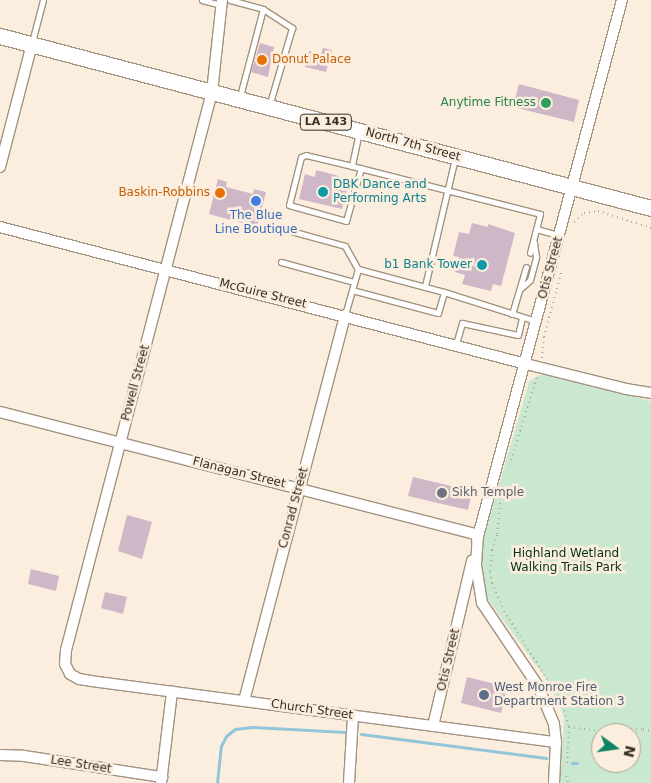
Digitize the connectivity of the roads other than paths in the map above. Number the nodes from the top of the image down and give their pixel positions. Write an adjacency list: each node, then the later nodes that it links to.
1 (43, 0): 7 (lane)
2 (202, 0): 4 (lane)
3 (622, 0): 16 (street, Otis Street)
4 (224, 2): 5 (lane); 8 (street, Powell Street)
5 (263, 9): 9 (lane); 10 (lane)
6 (0, 36): 7 (main road, North 7th Street / LA 143)
7 (32, 44): 8 (main road, North 7th Street / LA 143); 14 (street)
8 (212, 92): 9 (main road, North 7th Street / LA 143); 27 (street, Powell Street)
9 (239, 99): 10 (main road, North 7th Street / LA 143)
10 (268, 107): 11 (main road, North 7th Street / LA 143)
11 (360, 131): 12 (main road, North 7th Street / LA 143); 13 (lane)
12 (456, 157): 16 (main road, North 7th Street / LA 143); 17 (lane)
13 (352, 166): 15 (lane); 15 (lane)
14 (0, 167)
15 (361, 168): 17 (lane)
16 (573, 188): 18 (main road, North 7th Street / LA 143); 22 (street, Otis Street)
17 (448, 190): 20 (lane); 30 (lane)
18 (651, 208)
19 (0, 227): 27 (street, McGuire Street)
20 (536, 229): 22 (lane); 23 (lane)
21 (291, 231): 28 (lane)
22 (559, 235): 37 (street, Otis Street)
23 (534, 239): 24 (lane); 31 (lane)
24 (530, 252)
25 (281, 262): 29 (lane)
26 (526, 266): 31 (lane)
27 (166, 269): 35 (street, McGuire Street); 42 (street, Powell Street)
28 (358, 269): 29 (lane); 30 (lane)
29 (354, 282): 32 (lane)
30 (425, 286): 33 (lane)
31 (520, 289): 34 (lane)
32 (352, 290): 33 (lane); 35 (lane)
33 (444, 292): 34 (lane)
34 (512, 314): 36 (lane)
35 (345, 315): 38 (street, McGuire Street); 43 (street, Conrad Street)
36 (522, 317): 37 (lane); 38 (lane)
37 (537, 321): 39 (street, Otis Street)
38 (456, 344): 39 (street, McGuire Street)
39 (526, 364): 40 (street, McGuire Street); 44 (street, Otis Street)
40 (651, 393)
41 (0, 412): 42 (street, Flanagan Street)
42 (120, 442): 43 (street, Flanagan Street); 45 (street, Powell Street)
43 (299, 488): 44 (street, Flanagan Street); 47 (street, Conrad Street)
44 (478, 535): 49 (street, Otis Street); 50 (street, Otis Street)
45 (70, 674): 46 (street, Church Street)
46 (172, 692): 47 (street, Church Street); 52 (street)
47 (244, 701): 48 (street, Church Street)
48 (353, 716): 49 (street, Church Street); 53 (street)
49 (433, 726): 50 (street, Church Street)
50 (556, 742): 54 (street, Otis Street)
51 (0, 755): 52 (street, Lee Street)
52 (162, 780)
53 (349, 783)
54 (554, 783)

